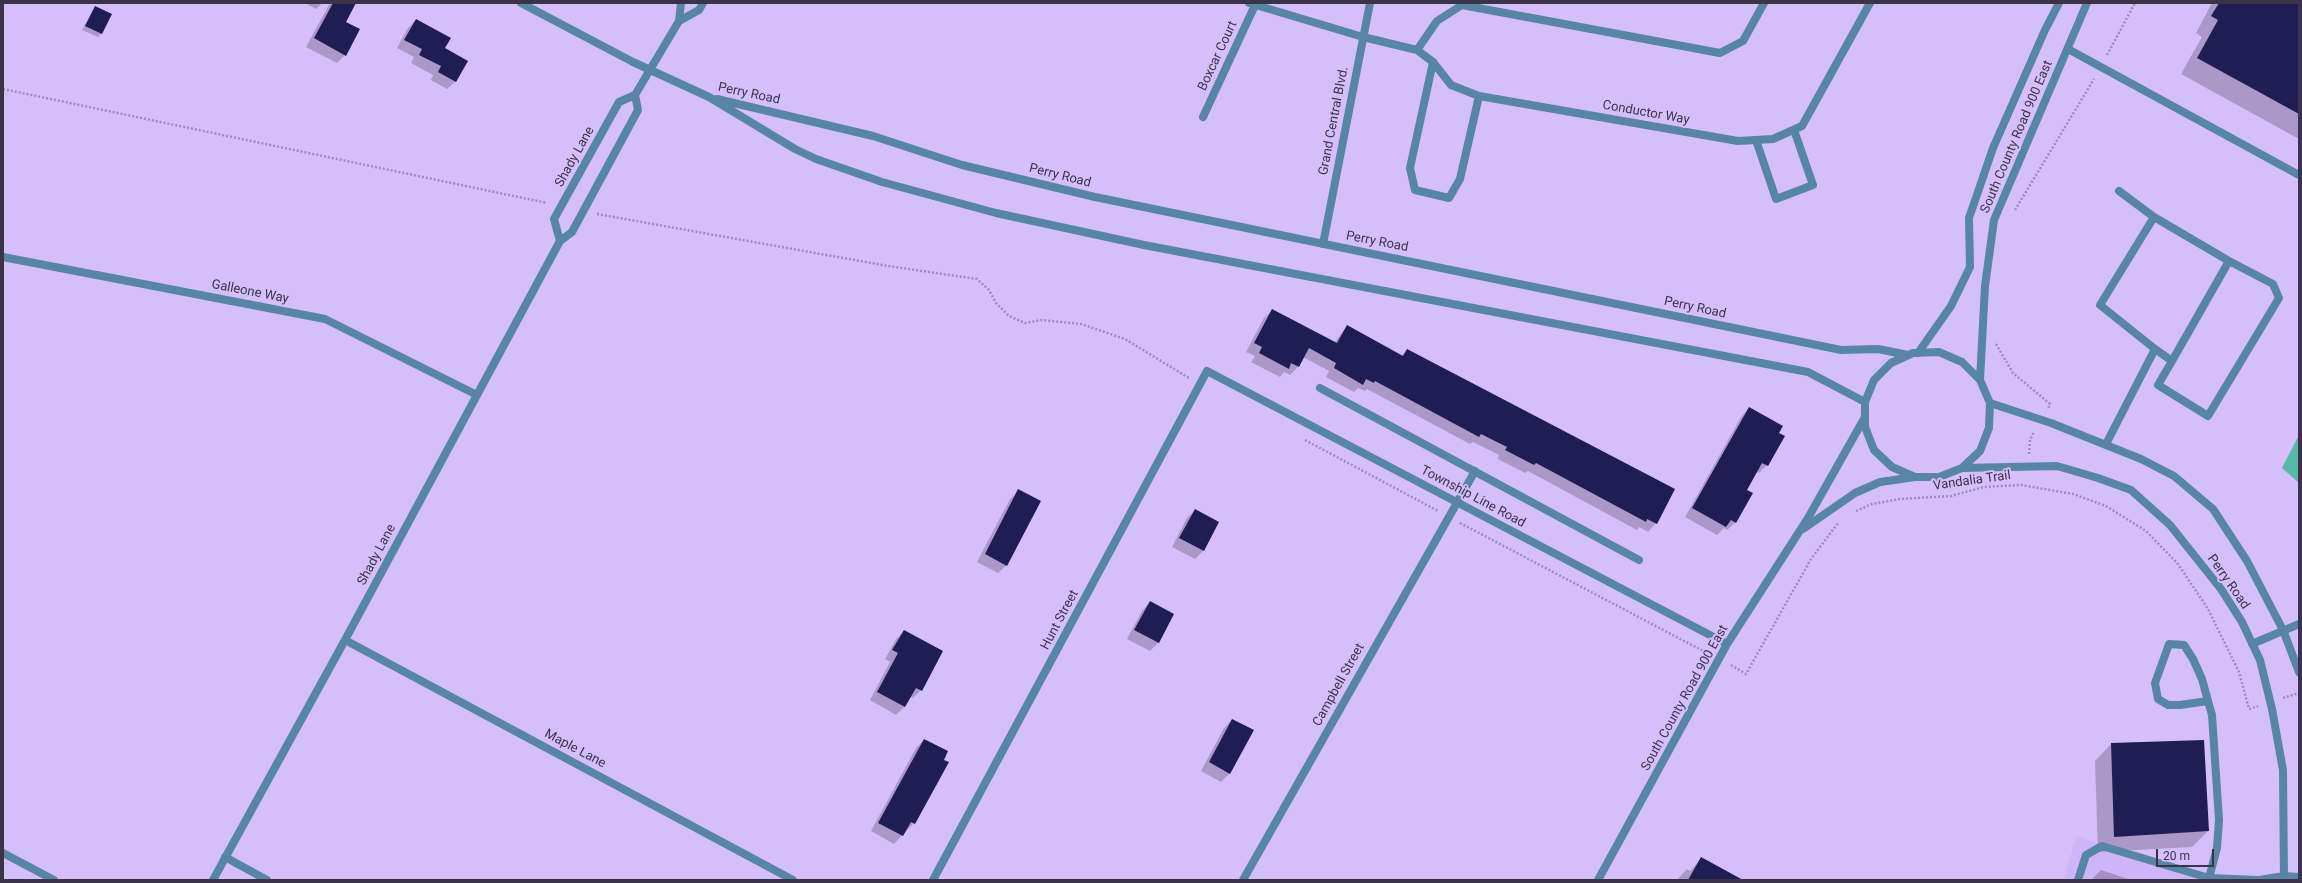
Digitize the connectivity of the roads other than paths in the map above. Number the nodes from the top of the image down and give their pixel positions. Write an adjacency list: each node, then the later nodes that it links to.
1 (521, 3): 15 (street)
2 (681, 3): 10 (street)
3 (703, 3): 10 (street)
4 (1370, 3): 11 (street, Grand Central Blvd.)
5 (1764, 3): 13 (street)
6 (1870, 3): 20 (street, Conductor Way)
7 (2058, 3): 30 (street, South County Road 900 East)
8 (2087, 3): 12 (street, South County Road 900 East)
9 (1254, 4): 11 (street, Conductor Way); 19 (street, Boxcar Court)
10 (679, 21): 15 (street)
11 (1363, 37): 13 (street, Conductor Way); 26 (street, Grand Central Blvd.)
12 (2068, 49): 22 (street); 34 (street, South County Road 900 East)
13 (1417, 50): 14 (street, Conductor Way)
14 (1433, 62): 17 (street, Conductor Way); 17 (street)
15 (650, 70): 16 (street); 18 (street)
16 (635, 95): 25 (street, Shady Lane); 25 (street, Shady Lane)
17 (1479, 96): 21 (street, Conductor Way)
18 (709, 98): 26 (street, Perry Road); 37 (street, Perry Road)
19 (1203, 117)
20 (1794, 130): 21 (street, Conductor Way); 21 (street)
21 (1756, 140)
22 (2299, 175)
23 (2119, 191): 24 (street)
24 (2154, 217): 28 (street); 29 (street)
25 (560, 241): 36 (street, Shady Lane)
26 (1323, 244): 31 (street, Perry Road)
27 (3, 257): 36 (street, Galleone Way)
28 (2229, 261): 32 (street); 32 (street)
29 (2155, 348): 32 (street); 40 (street)
30 (1918, 353): 31 (street, Perry Road); 34 (street, Perry Road)
31 (1908, 355): 37 (street, Perry Road)
32 (2172, 360)
33 (1207, 371): 44 (street, Township Line Road); 63 (street, Hunt Street)
34 (1980, 380): 38 (street, Perry Road)
35 (1320, 388): 42 (street)
36 (477, 395): 49 (street, Shady Lane)
37 (1865, 402): 39 (street, Perry Road)
38 (1990, 403): 40 (street, Perry Road); 41 (street, Perry Road)
39 (1865, 417): 43 (street, Perry Road); 45 (street, South County Road 900 East)
40 (2106, 444): 48 (street, Perry Road)
41 (1962, 468): 43 (street, Perry Road); 51 (street, Perry Road)
42 (1475, 471): 44 (street, Campbell Street); 46 (street)
43 (1915, 477): 45 (street, South County Road 900 East)
44 (1456, 502): 50 (street, Township Line Road); 64 (street, Campbell Street)
45 (1799, 532): 50 (street, South County Road 900 East)
46 (1639, 560)
47 (2299, 624): 48 (street)
48 (2283, 630): 51 (street); 52 (street, Perry Road)
49 (345, 640): 55 (street, Shady Lane); 62 (street, Maple Lane)
50 (1727, 644): 65 (street, South County Road 900 East)
51 (2252, 644): 58 (street, Perry Road)
52 (2299, 672)
53 (2208, 701): 53 (street); 57 (street)
54 (3, 853): 59 (street)
55 (225, 858): 60 (street, Shady Lane); 61 (street)
56 (2299, 877): 58 (street)
57 (2209, 878): 58 (street); 66 (street)
58 (2284, 878)
59 (54, 880)
60 (213, 880)
61 (267, 880)
62 (793, 880)
63 (933, 880)
64 (1243, 880)
65 (1598, 880)
66 (2078, 880)

